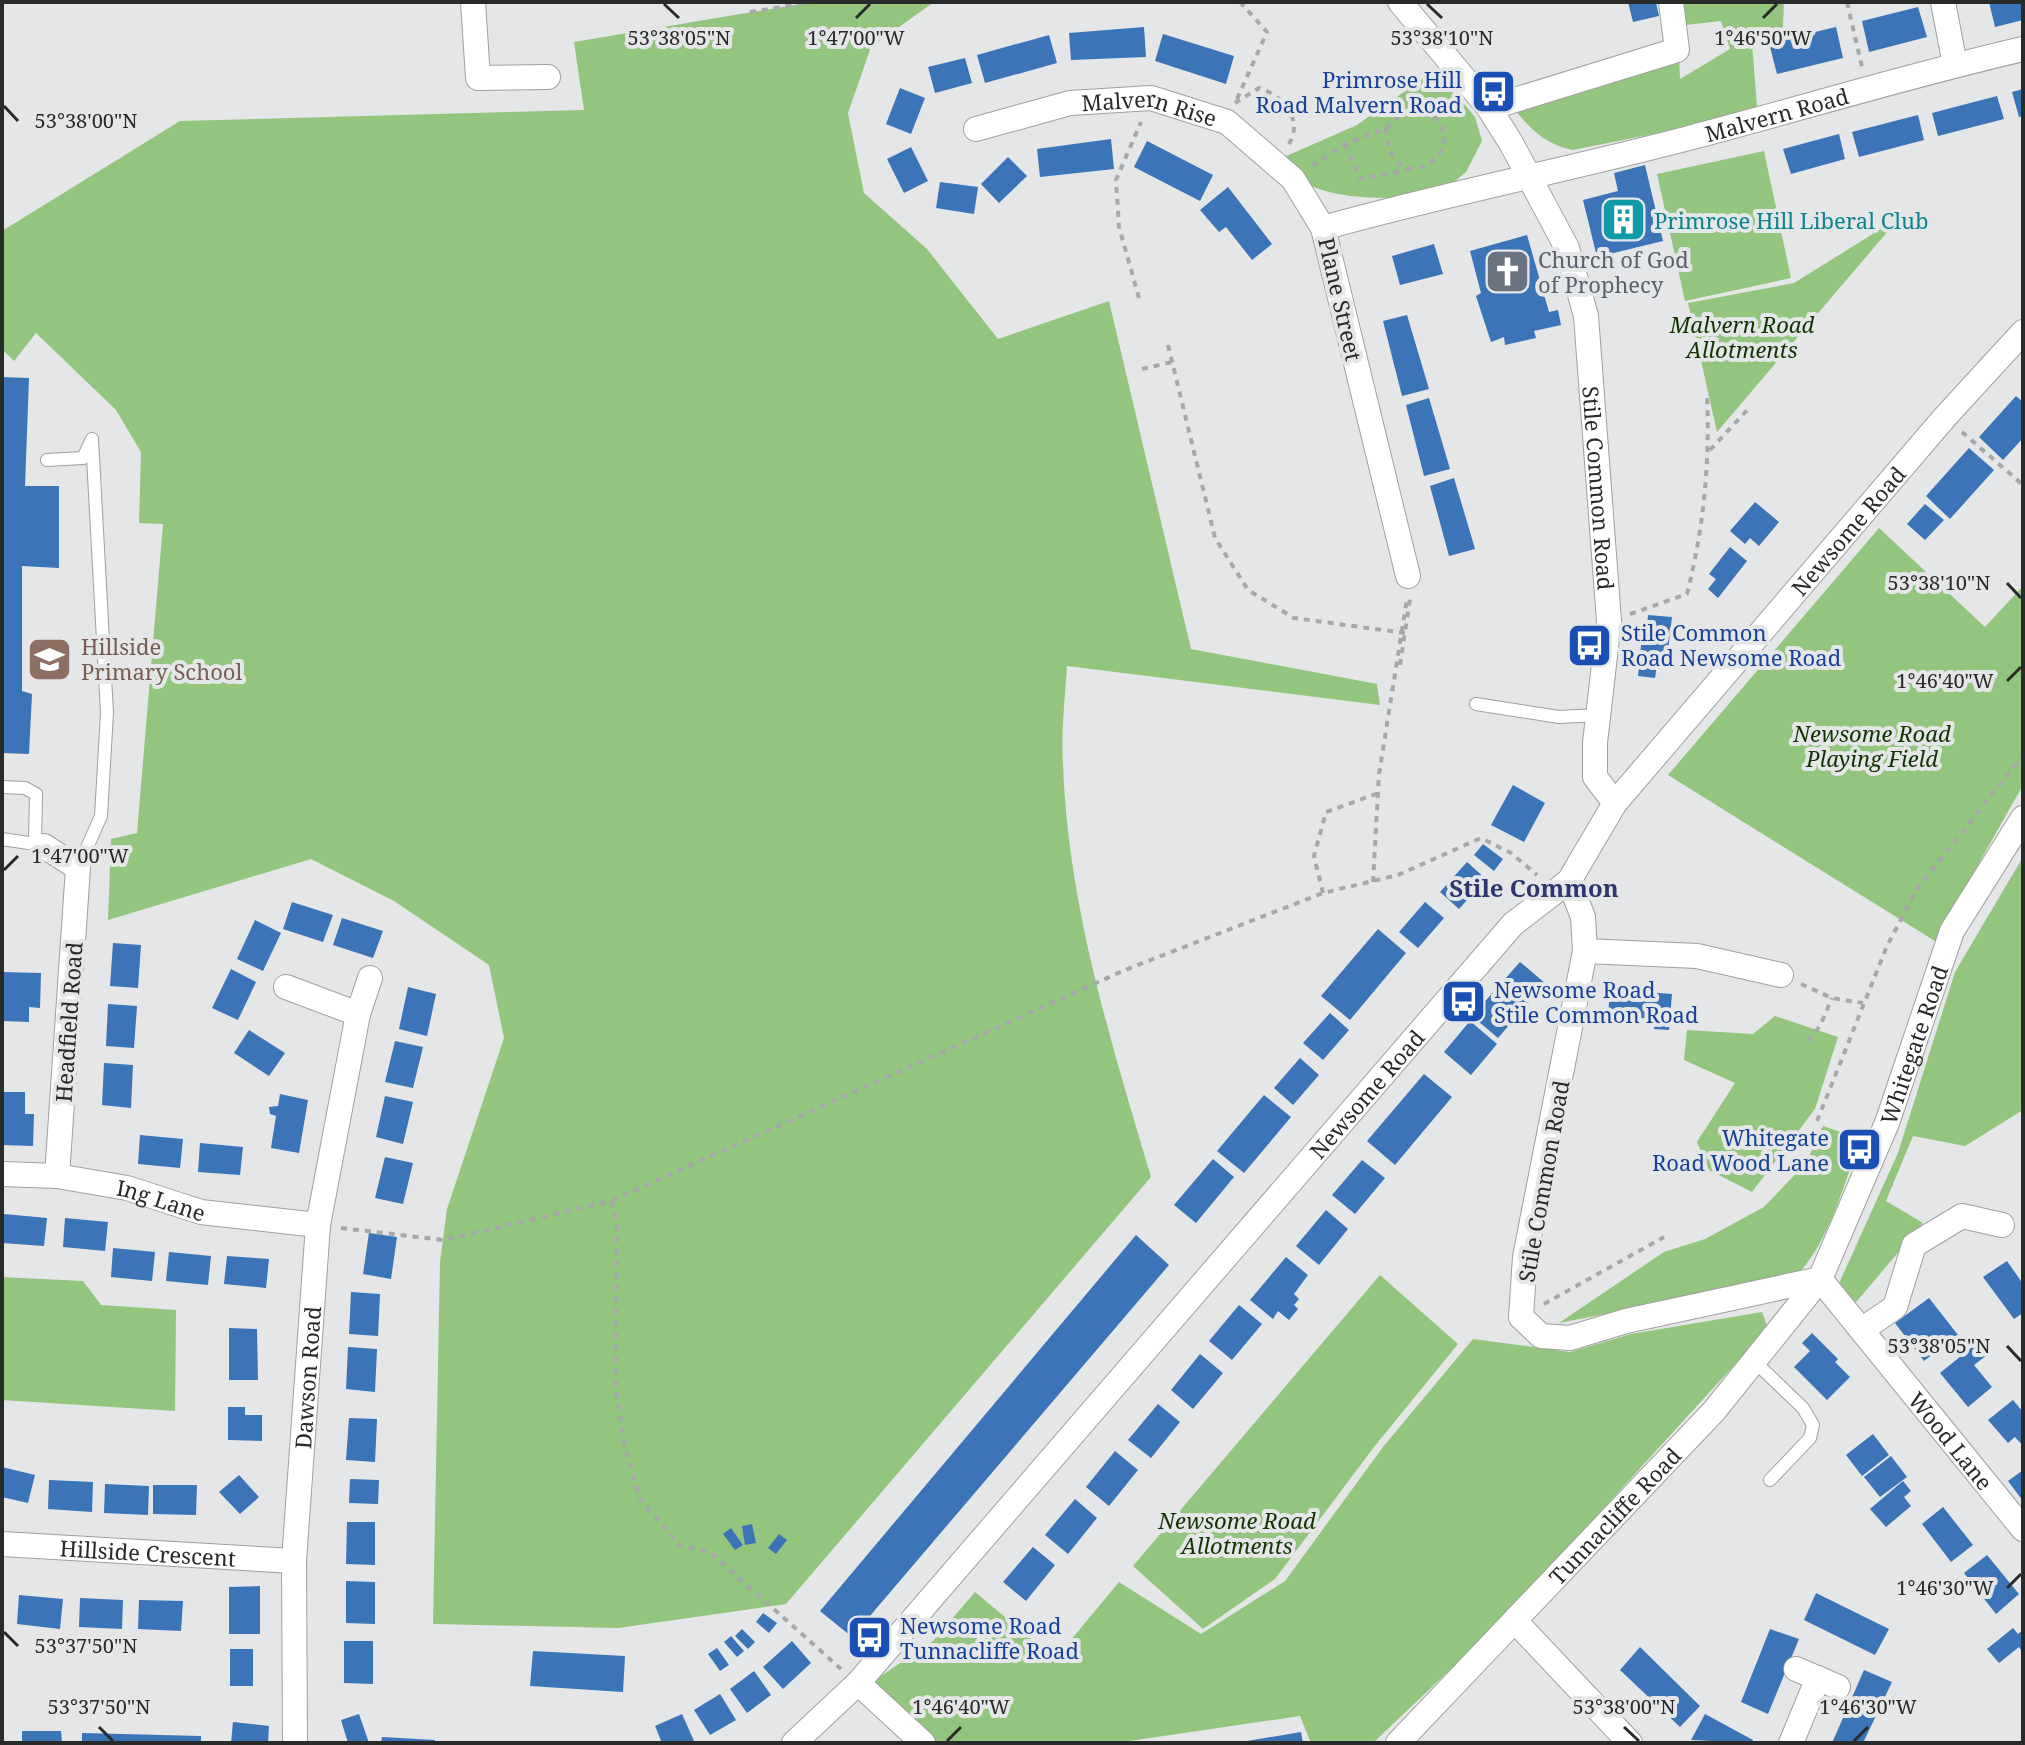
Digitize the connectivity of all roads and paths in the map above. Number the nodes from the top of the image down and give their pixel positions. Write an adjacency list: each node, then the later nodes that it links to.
1 (473, 2): 11 (street)
2 (812, 2): 8 (path)
3 (1240, 2): 15 (path)
4 (1400, 2): 17 (street, Stile Common Road)
5 (1671, 2): 17 (street)
6 (1847, 2): 13 (path)
7 (1943, 2): 10 (street)
8 (750, 12)
9 (2023, 49): 10 (street, Malvern Road)
10 (1955, 65): 13 (street, Malvern Road)
11 (548, 77)
12 (1443, 81): 16 (path)
13 (1867, 89): 24 (street, Malvern Road)
14 (1151, 98): 18 (street, Malvern Rise); 20 (street, Malvern Rise); 27 (path)
15 (1237, 99): 18 (path); 22 (path)
16 (1419, 108): 19 (path); 23 (path)
17 (1489, 108): 24 (street, Stile Common Road)
18 (1227, 122): 22 (street, Malvern Rise)
19 (1386, 128): 21 (path); 23 (path)
20 (976, 129)
21 (1345, 144): 23 (path); 25 (path)
22 (1275, 161): 25 (street, Malvern Rise)
23 (1410, 170)
24 (1531, 178): 26 (street, Plane Street); 39 (street, Stile Common Road)
25 (1293, 179): 26 (street, Malvern Rise)
26 (1323, 228): 38 (street, Plane Street)
27 (1139, 298)
28 (2023, 332): 34 (street, Newsome Road)
29 (1168, 345): 30 (path)
30 (1172, 362): 31 (path); 40 (path)
31 (1142, 369)
32 (1707, 393): 35 (path)
33 (1751, 406): 35 (path)
34 (1945, 417): 37 (path); 47 (street, Newsome Road)
35 (1710, 450): 39 (path)
36 (47, 460): 51 (lane)
37 (2023, 485)
38 (1408, 576): 40 (path)
39 (1609, 621): 43 (street, Stile Common Road)
40 (1404, 633): 41 (path); 46 (path)
41 (1400, 665)
42 (1476, 704): 43 (lane)
43 (1598, 715): 47 (street, Stile Common Road)
44 (2023, 755): 60 (path)
45 (2, 787): 50 (lane)
46 (1379, 793): 52 (path); 54 (path)
47 (1615, 803): 53 (street, Newsome Road)
48 (2023, 818): 70 (street, Whitegate Road)
49 (2, 839): 50 (lane)
50 (40, 845): 51 (street)
51 (78, 868): 65 (street, Headfield Road)
52 (1373, 882): 53 (path); 54 (path)
53 (1562, 885): 55 (street, Stile Common Road); 80 (street, Newsome Road)
54 (1323, 893): 66 (path)
55 (1585, 951): 56 (street); 71 (street, Stile Common Road)
56 (1781, 975): 59 (path)
57 (370, 978): 61 (street, Dawson Road)
58 (286, 987): 61 (street)
59 (1832, 998): 60 (path); 62 (path)
60 (1863, 1003): 63 (path)
61 (358, 1014): 67 (street, Dawson Road)
62 (1808, 1041)
63 (1817, 1121)
64 (2, 1174): 65 (street, Ing Lane)
65 (57, 1176): 67 (street, Ing Lane)
66 (611, 1201): 67 (path); 80 (path)
67 (318, 1225): 77 (street, Dawson Road)
68 (2002, 1225): 72 (street)
69 (1664, 1237): 71 (path)
70 (1820, 1279): 71 (street); 72 (street, Wood Lane); 73 (street, Tunnacliffe Road)
71 (1521, 1317)
72 (1863, 1329): 75 (street, Wood Lane)
73 (1754, 1361): 74 (lane); 78 (street, Tunnacliffe Road)
74 (1770, 1480)
75 (2023, 1529)
76 (2, 1544): 77 (street, Hillside Crescent)
77 (294, 1561): 81 (street, Dawson Road)
78 (1515, 1621): 84 (street, Tunnacliffe Road); 85 (street)
79 (1817, 1678): 86 (street)
80 (858, 1683): 82 (street, Newsome Road); 83 (street)
81 (295, 1743)
82 (794, 1743)
83 (923, 1743)
84 (1398, 1743)
85 (1630, 1743)
86 (1791, 1743)

